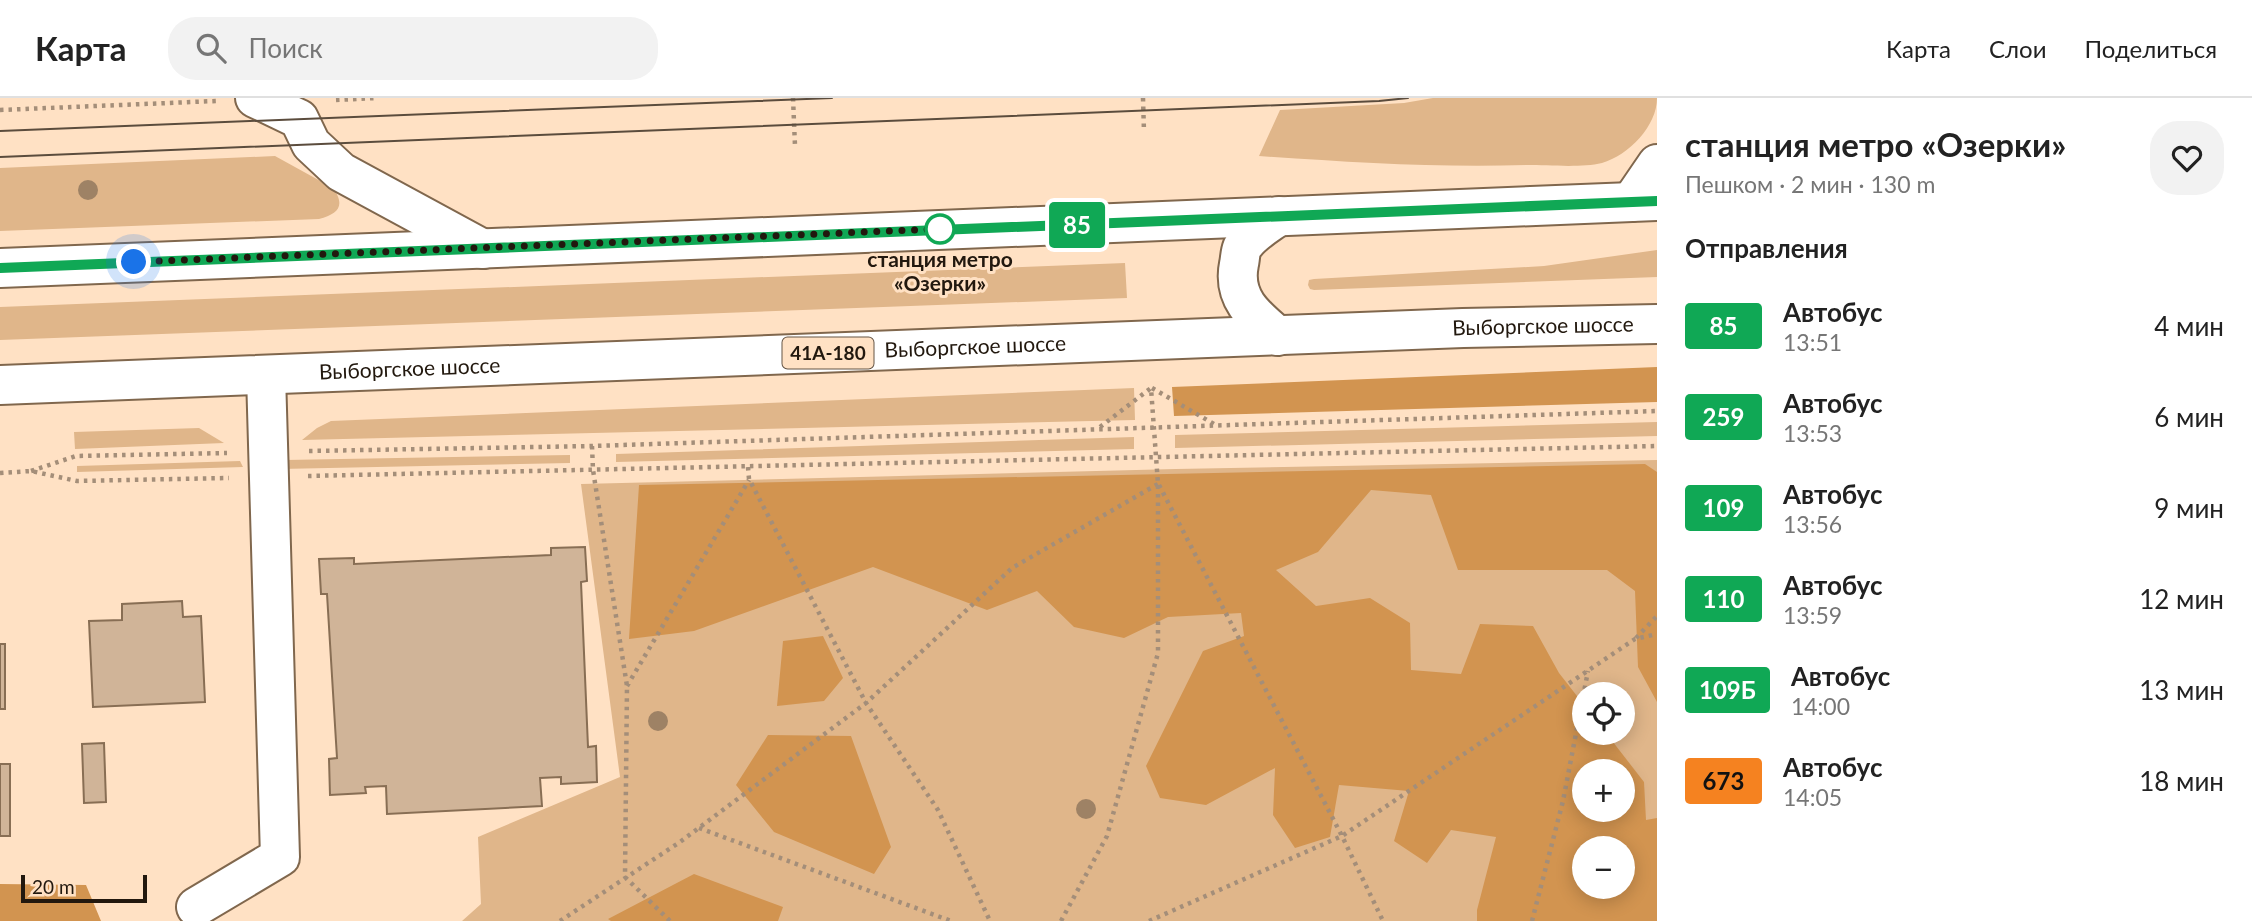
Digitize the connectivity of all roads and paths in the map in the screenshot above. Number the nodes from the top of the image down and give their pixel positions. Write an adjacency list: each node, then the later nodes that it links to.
1 (365, 98): 2 (path); 5 (path)
2 (377, 98)
3 (793, 98): 8 (path)
4 (1143, 98): 7 (path)
5 (279, 103): 6 (path); 12 (main road)
6 (0, 110)
7 (1144, 132)
8 (795, 146)
9 (1657, 164): 10 (main road)
10 (1644, 201): 11 (main road)
11 (1279, 216): 12 (main road); 15 (main road)
12 (483, 249): 13 (main road)
13 (0, 268)
14 (1657, 324): 15 (main road, Выборгское шоссе / 41А-180)
15 (1278, 336): 16 (main road, Выборгское шоссе / 41А-180)
16 (266, 375): 17 (main road, Выборгское шоссе / 41А-180); 26 (main road)
17 (0, 385)
18 (1151, 388): 20 (path); 21 (path); 22 (path)
19 (1657, 411): 20 (path)
20 (1215, 425): 21 (path)
21 (1155, 426): 22 (path); 25 (path)
22 (1098, 428): 23 (path)
23 (593, 446): 26 (path); 28 (path)
24 (1657, 446): 25 (path)
25 (1156, 457): 27 (path); 32 (path)
26 (268, 464): 28 (path); 29 (path); 29 (path); 42 (main road)
27 (748, 467): 28 (path); 31 (path)
28 (593, 470): 37 (path)
29 (31, 471): 30 (path)
30 (0, 473)
31 (749, 480): 37 (path); 38 (path)
32 (1158, 484): 38 (path); 40 (path); 47 (path)
33 (1657, 616): 35 (path)
34 (1657, 634): 35 (path)
35 (1635, 639): 36 (path)
36 (1588, 671): 40 (path); 50 (path)
37 (627, 686): 41 (path)
38 (866, 703): 39 (path); 46 (path)
39 (698, 828): 41 (path); 45 (path)
40 (1342, 836): 48 (path); 49 (path)
41 (625, 877): 43 (path); 44 (path)
42 (196, 906)
43 (560, 921)
44 (670, 921)
45 (951, 921)
46 (990, 921)
47 (1061, 921)
48 (1149, 921)
49 (1383, 921)
50 (1532, 921)

